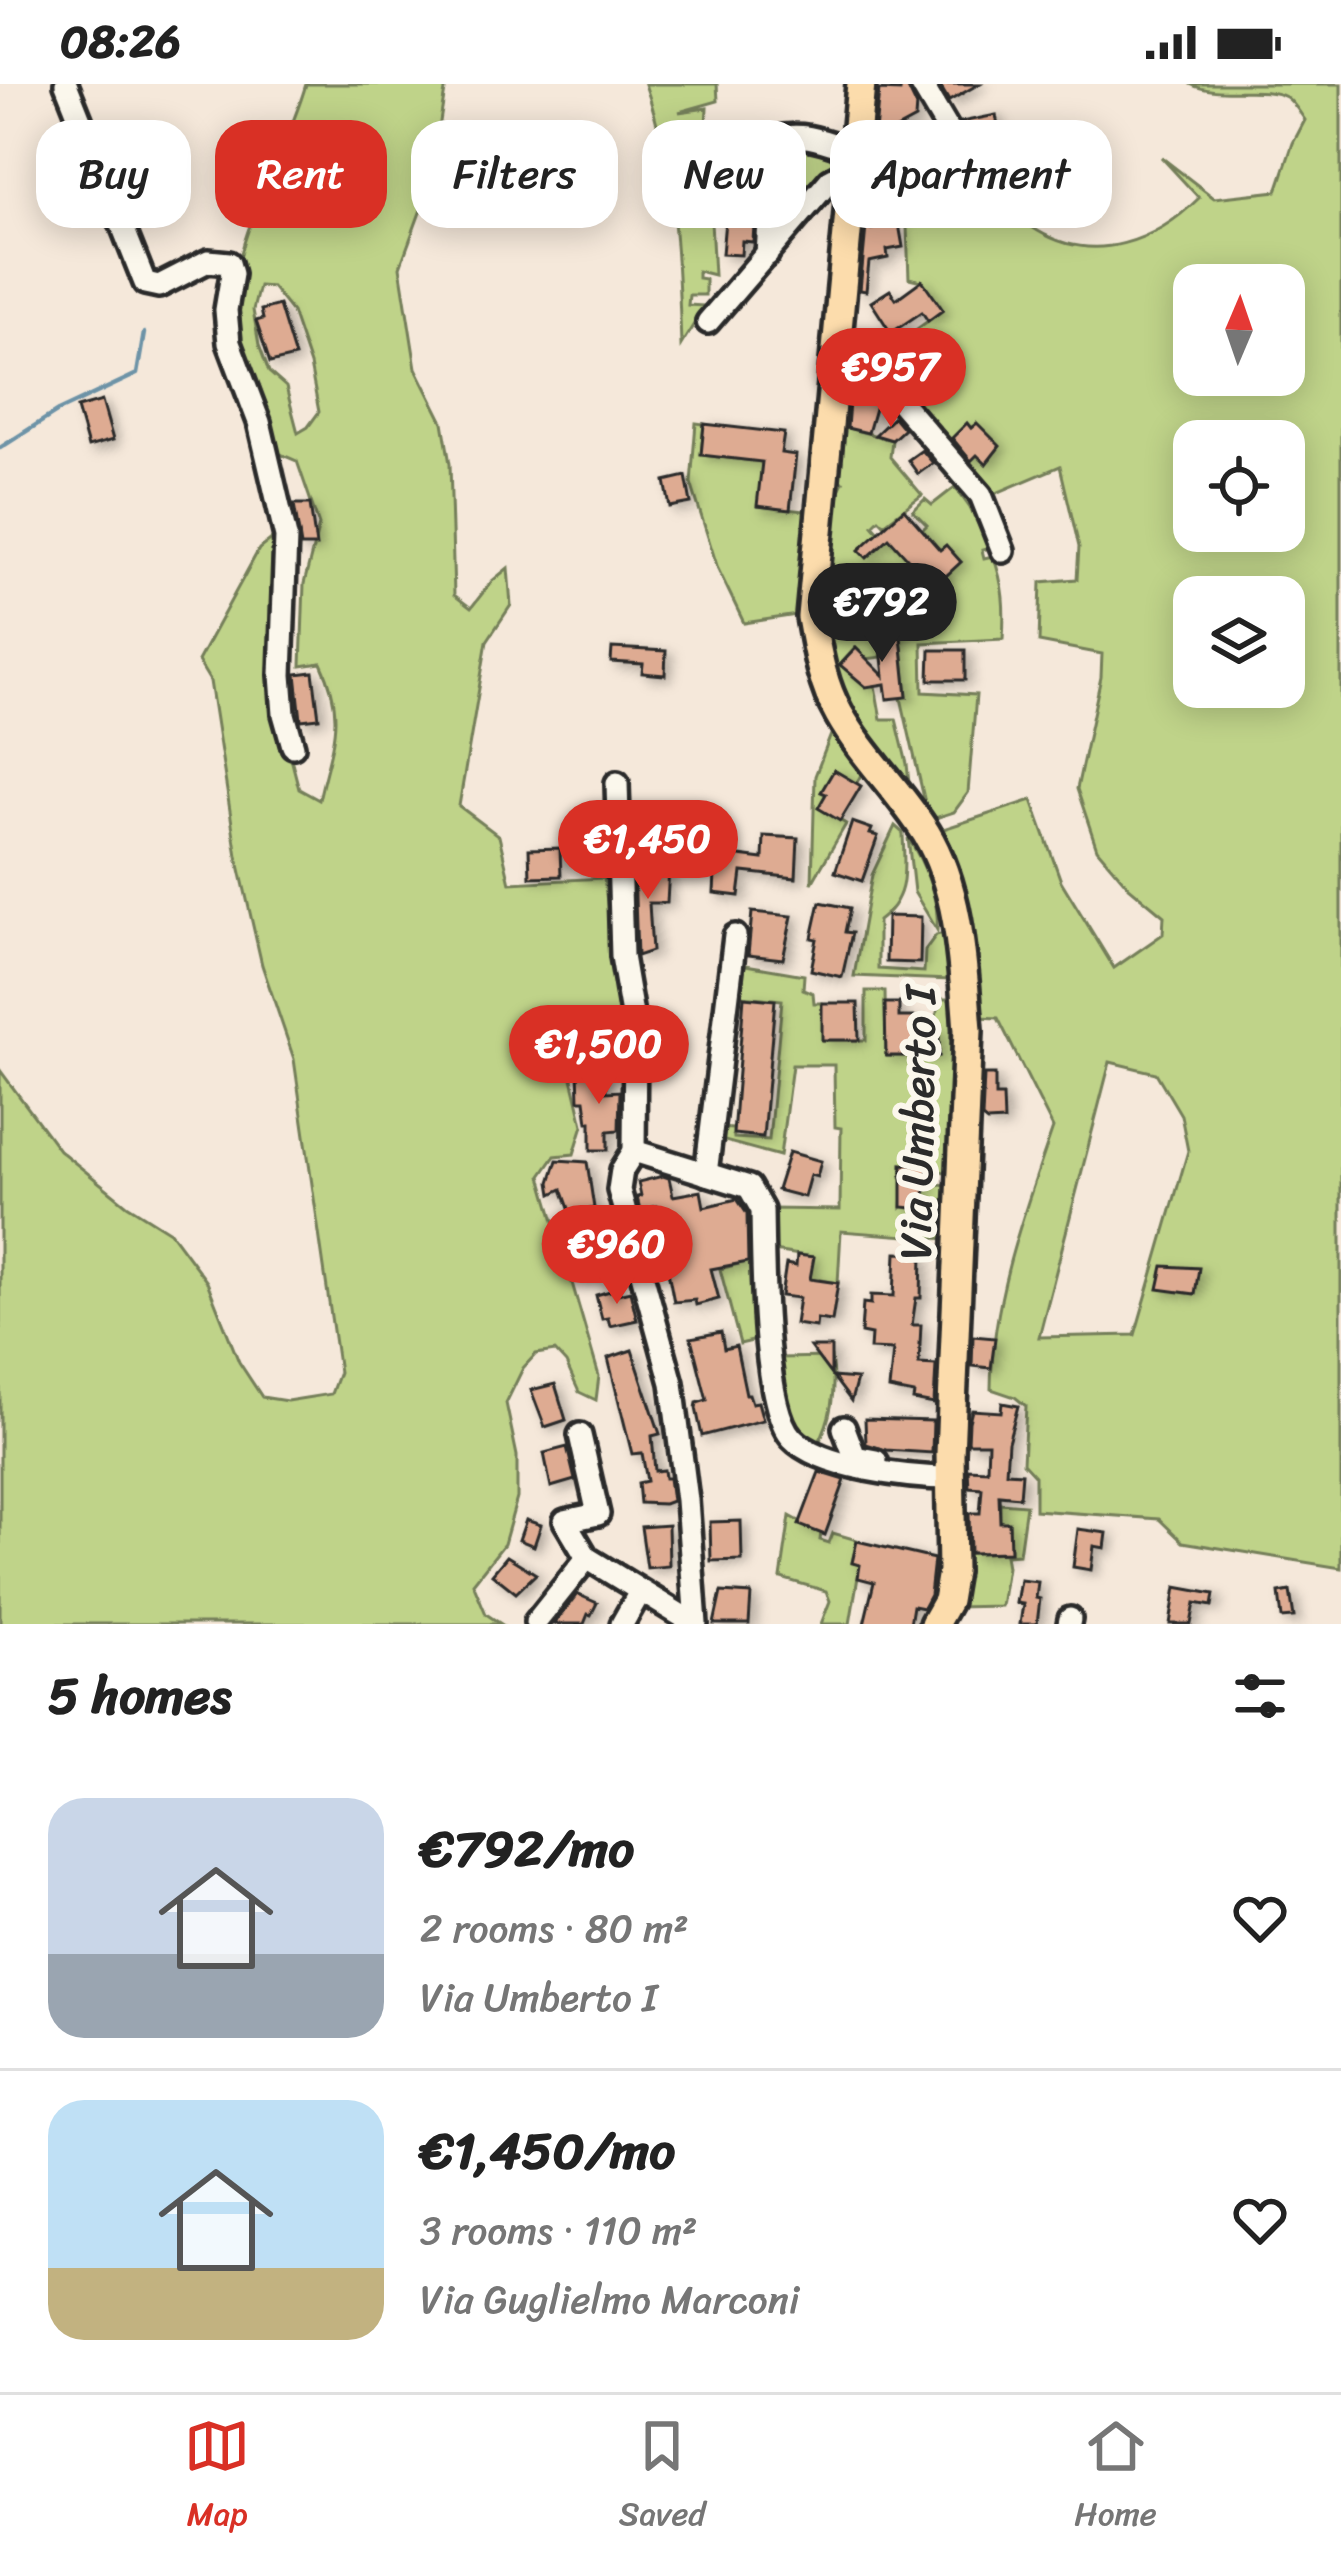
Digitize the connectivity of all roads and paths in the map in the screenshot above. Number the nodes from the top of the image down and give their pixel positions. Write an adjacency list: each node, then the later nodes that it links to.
1 (66, 84): 13 (street)
2 (861, 84): 4 (main road, Via Umberto I)
3 (921, 84): 5 (street)
4 (858, 120)
5 (942, 120)
6 (830, 149): 9 (street)
7 (830, 180): 9 (street)
8 (848, 228): 11 (main road, Via Umberto I)
9 (767, 255): 10 (street)
10 (708, 322)
11 (838, 330): 12 (street); 21 (main road, Via Umberto I)
12 (1003, 551)
13 (293, 746)
14 (616, 783): 16 (street)
15 (734, 936): 17 (street)
16 (634, 1150): 17 (street); 27 (street)
17 (706, 1174): 20 (street)
18 (844, 1428): 20 (street)
19 (580, 1435): 22 (street)
20 (915, 1477): 21 (street)
21 (951, 1478): 24 (main road, Via Umberto I)
22 (587, 1558): 23 (street); 25 (street)
23 (640, 1592): 26 (street); 27 (street)
24 (941, 1621)
25 (536, 1622)
26 (622, 1624)
27 (696, 1624)

